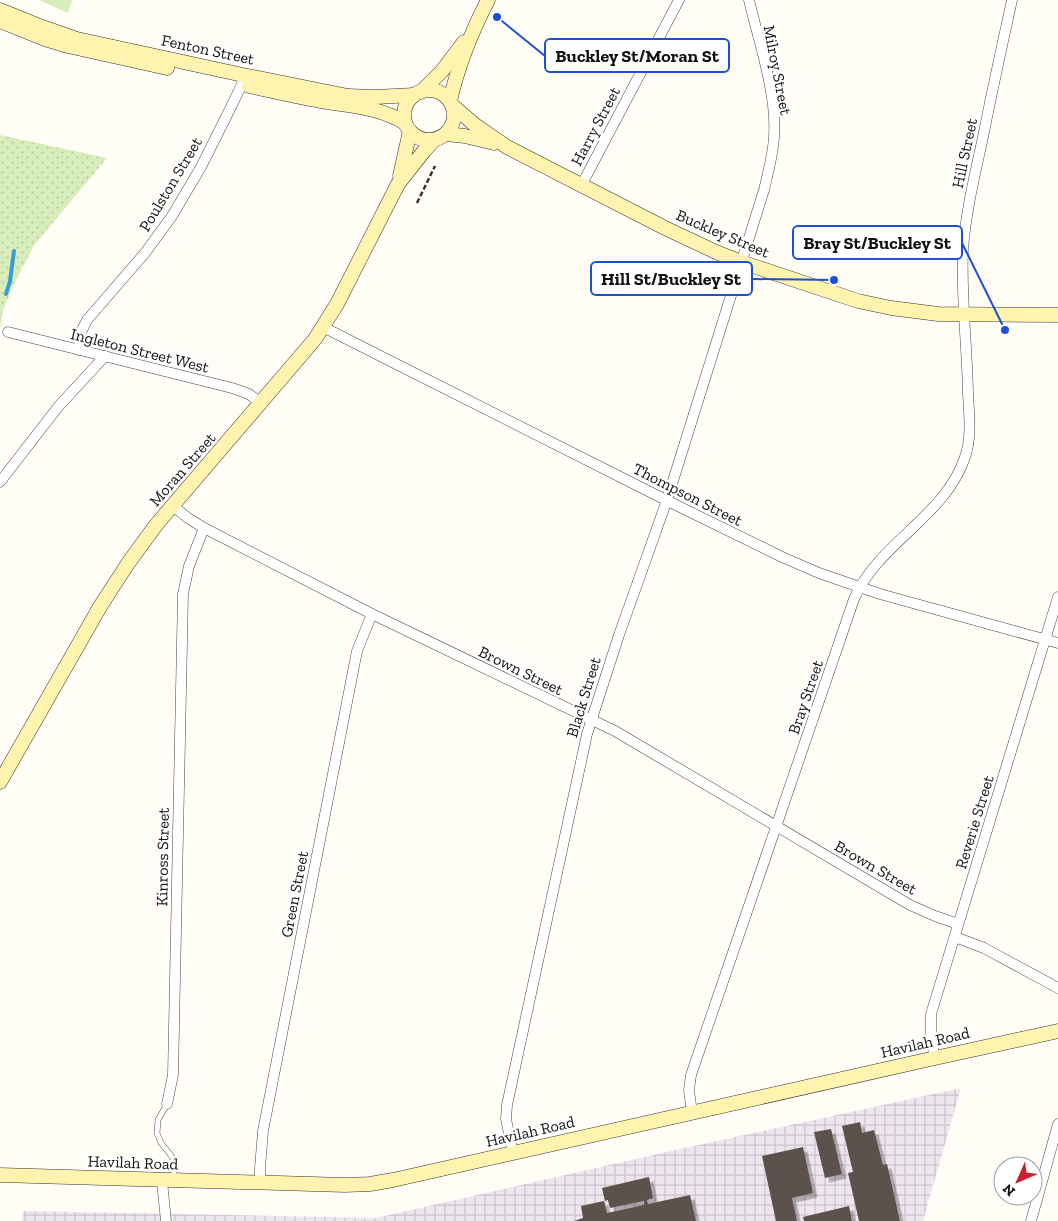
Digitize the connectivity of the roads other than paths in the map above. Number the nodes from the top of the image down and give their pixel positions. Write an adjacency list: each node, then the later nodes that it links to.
1 (488, 0): 7 (street)
2 (679, 0): 15 (street, Harry Street)
3 (749, 0): 16 (street, Milroy Street)
4 (1012, 0): 17 (street, Hill Street)
5 (0, 10): 8 (street, Fenton Street)
6 (0, 21): 8 (street, Fenton Street)
7 (471, 33): 9 (street); 10 (street)
8 (242, 79): 9 (street, Fenton Street); 11 (street, Fenton Street); 21 (street, Poulston Street)
9 (417, 94): 10 (street); 11 (street)
10 (452, 104): 12 (street); 13 (street, Buckley Street)
11 (407, 127): 12 (street); 14 (street, Moran Street)
12 (440, 137): 13 (street, Buckley Street); 14 (street, Moran Street)
13 (507, 147): 15 (street, Buckley Street)
14 (398, 184): 19 (street, Moran Street)
15 (581, 186): 16 (street, Buckley Street)
16 (741, 262): 17 (street, Buckley Street); 25 (street, Black Street)
17 (964, 314): 18 (street, Buckley Street); 28 (street, Bray Street)
18 (1058, 315)
19 (323, 327): 23 (street, Moran Street); 25 (street, Thompson Street)
20 (8, 332): 21 (street, Ingleton Street West)
21 (79, 350): 22 (street, Ingleton Street West)
22 (105, 356): 23 (street, Ingleton Street West); 24 (street)
23 (261, 403): 26 (street, Moran Street)
24 (0, 482)
25 (667, 500): 28 (street, Thompson Street); 33 (street, Black Street)
26 (173, 506): 27 (street, Brown Street); 34 (street, Moran Street)
27 (204, 528): 30 (street, Brown Street); 41 (street, Kinross Street)
28 (859, 588): 31 (street, Thompson Street); 35 (street, Bray Street)
29 (1058, 597): 31 (street, Reverie Street)
30 (372, 614): 33 (street, Brown Street); 47 (street, Green Street)
31 (1045, 639): 32 (street, Thompson Street); 36 (street, Reverie Street)
32 (1058, 643)
33 (591, 719): 35 (street, Brown Street); 44 (street, Black Street)
34 (0, 782)
35 (777, 826): 36 (street, Brown Street); 42 (street, Bray Street)
36 (958, 924): 37 (street, Reverie Street)
37 (954, 937): 38 (street); 40 (street, Reverie Street)
38 (1058, 988)
39 (1058, 1031): 40 (street, Havilah Road)
40 (935, 1058): 42 (street, Havilah Road)
41 (167, 1104): 46 (lane, Kinross Street)
42 (692, 1113): 44 (street, Havilah Road)
43 (1058, 1124): 49 (street)
44 (513, 1153): 47 (street, Havilah Road)
45 (0, 1175): 46 (street, Havilah Road)
46 (168, 1181): 47 (street, Havilah Road); 48 (street, Kinross Street)
47 (260, 1183)
48 (166, 1221)
49 (1031, 1221)

